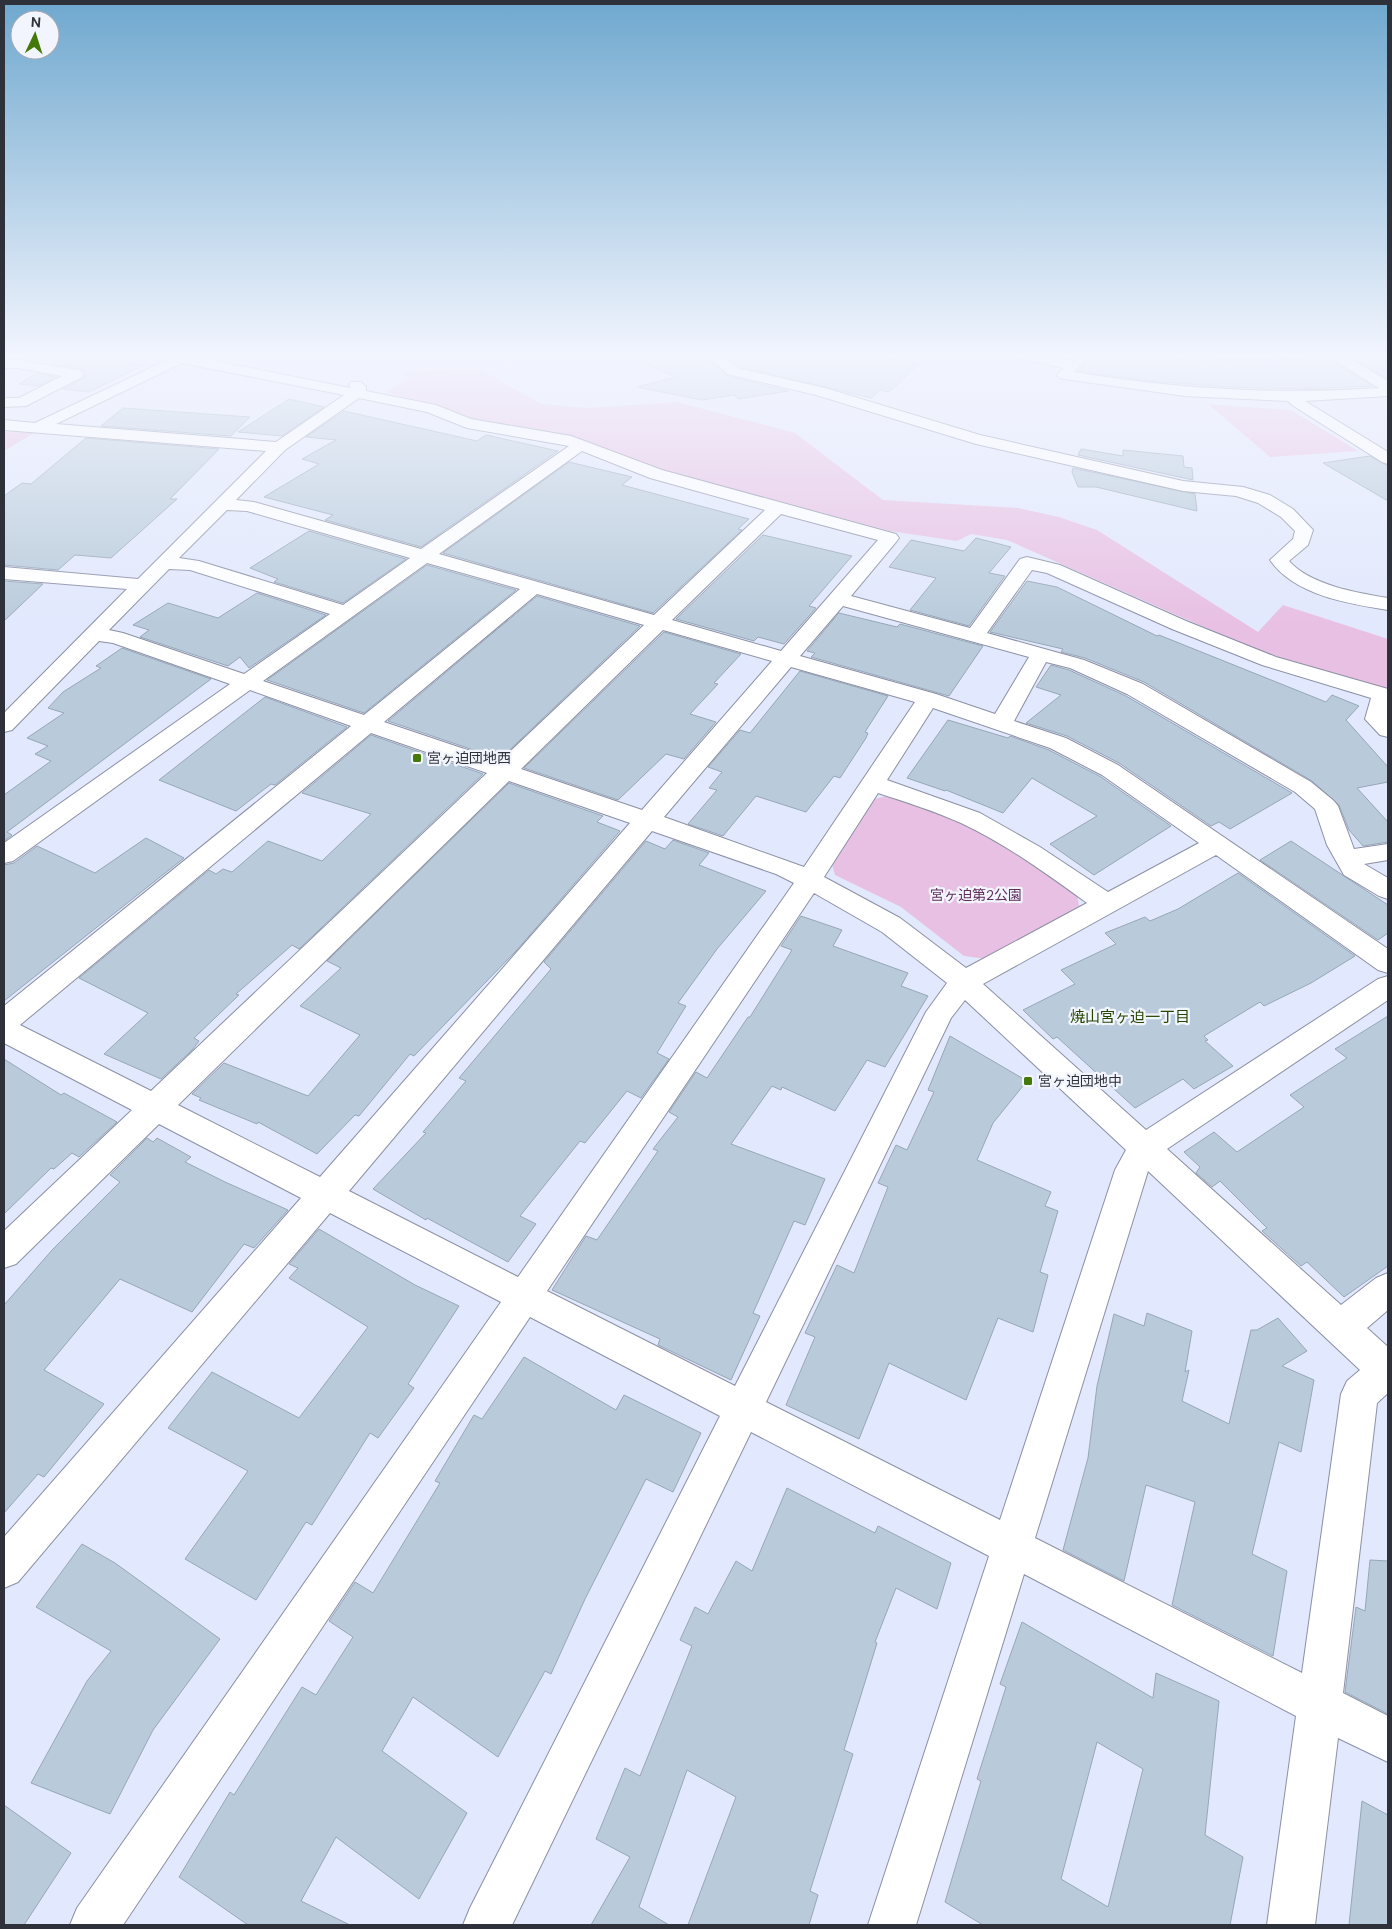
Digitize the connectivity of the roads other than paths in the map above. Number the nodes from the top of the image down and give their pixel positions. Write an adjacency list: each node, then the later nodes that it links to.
1 (231, 443): 7 (street)
2 (285, 443): 7 (street)
3 (579, 443): 6 (street)
4 (994, 443): 17 (street)
5 (1362, 443): 8 (street)
6 (582, 444): 10 (street); 11 (street)
7 (279, 447): 9 (street)
8 (1388, 459)
9 (223, 504): 11 (street); 12 (street)
10 (777, 508): 16 (street); 19 (street)
11 (424, 556): 15 (street); 18 (street)
12 (165, 563): 14 (street); 18 (street)
13 (4, 573): 14 (street)
14 (143, 585): 20 (street)
15 (534, 588): 19 (street); 27 (street)
16 (837, 598): 21 (street); 23 (street)
17 (1388, 604)
18 (346, 612): 24 (street)
19 (658, 623): 23 (street); 31 (street)
20 (94, 634): 24 (street); 29 (street)
21 (975, 636): 22 (street); 25 (street)
22 (1040, 656): 28 (street); 37 (street)
23 (785, 659): 26 (street); 33 (street)
24 (247, 682): 27 (street); 36 (street)
25 (1385, 695): 30 (street)
26 (928, 699): 28 (street); 32 (street)
27 (367, 724): 31 (street); 44 (street)
28 (1001, 724): 34 (street)
29 (4, 725)
30 (1388, 730)
31 (504, 771): 33 (street); 46 (street)
32 (873, 783): 38 (street); 40 (street)
33 (647, 820): 38 (street); 48 (street)
34 (1217, 844): 40 (street); 41 (street)
35 (1388, 852): 37 (street)
36 (4, 855)
37 (1347, 859): 39 (street)
38 (809, 880): 42 (street); 51 (street)
39 (1388, 890)
40 (1107, 904): 42 (street)
41 (1388, 963)
42 (964, 982): 47 (street); 54 (street)
43 (1388, 986): 47 (street)
44 (4, 1022)
45 (4, 1030): 46 (street)
46 (155, 1107): 48 (street); 49 (street)
47 (1145, 1147): 52 (street); 55 (street)
48 (325, 1194): 51 (street); 56 (street)
49 (4, 1253)
50 (1388, 1289): 52 (street)
51 (524, 1297): 54 (street); 59 (street)
52 (1340, 1327): 53 (street)
53 (1388, 1371): 57 (street)
54 (743, 1409): 55 (street); 60 (street)
55 (1012, 1547): 57 (street); 61 (street)
56 (4, 1568)
57 (1320, 1705): 58 (street); 62 (street)
58 (1388, 1740)
59 (94, 1925)
60 (487, 1925)
61 (892, 1925)
62 (1292, 1925)

